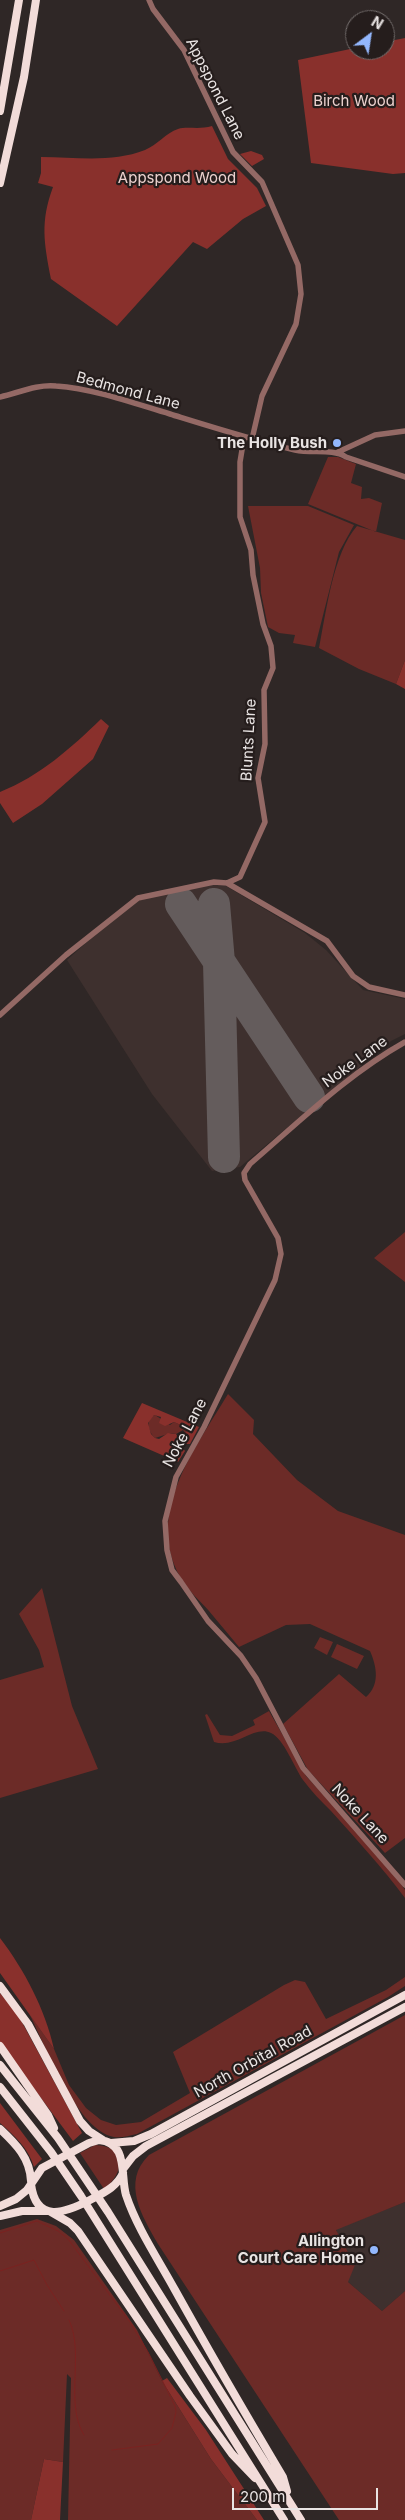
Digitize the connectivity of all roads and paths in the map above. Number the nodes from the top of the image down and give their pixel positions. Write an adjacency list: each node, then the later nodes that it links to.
1 (19, 0): 4 (highway)
2 (36, 0): 5 (highway)
3 (149, 0): 8 (street, Appspond Lane)
4 (0, 111)
5 (0, 183)
6 (0, 397): 8 (street, Bedmond Lane)
7 (405, 431): 9 (street)
8 (248, 439): 9 (street, Bedmond Lane); 11 (street, Blunts Lane)
9 (338, 452): 10 (street)
10 (405, 477)
11 (240, 877): 12 (street); 13 (street)
12 (227, 883): 13 (street); 15 (street)
13 (240, 891): 14 (street)
14 (405, 995)
15 (0, 1016)
16 (405, 1042): 17 (street, Noke Lane)
17 (405, 1885)
18 (0, 1986): 26 (highway)
19 (405, 1995): 26 (highway, North Orbital Road)
20 (405, 2006): 27 (highway, North Orbital Road)
21 (0, 2046): 25 (highway)
22 (0, 2065): 25 (highway)
23 (0, 2087): 32 (highway)
24 (0, 2129): 28 (highway)
25 (58, 2138): 33 (highway)
26 (108, 2142): 27 (highway); 28 (highway, North Orbital Road)
27 (123, 2171): 30 (highway, North Orbital Road); 33 (highway)
28 (31, 2182): 29 (highway); 30 (highway)
29 (0, 2206)
30 (49, 2212): 31 (highway); 32 (highway)
31 (0, 2216)
32 (265, 2490): 34 (highway)
33 (289, 2500): 35 (highway)
34 (284, 2520)
35 (301, 2520)

